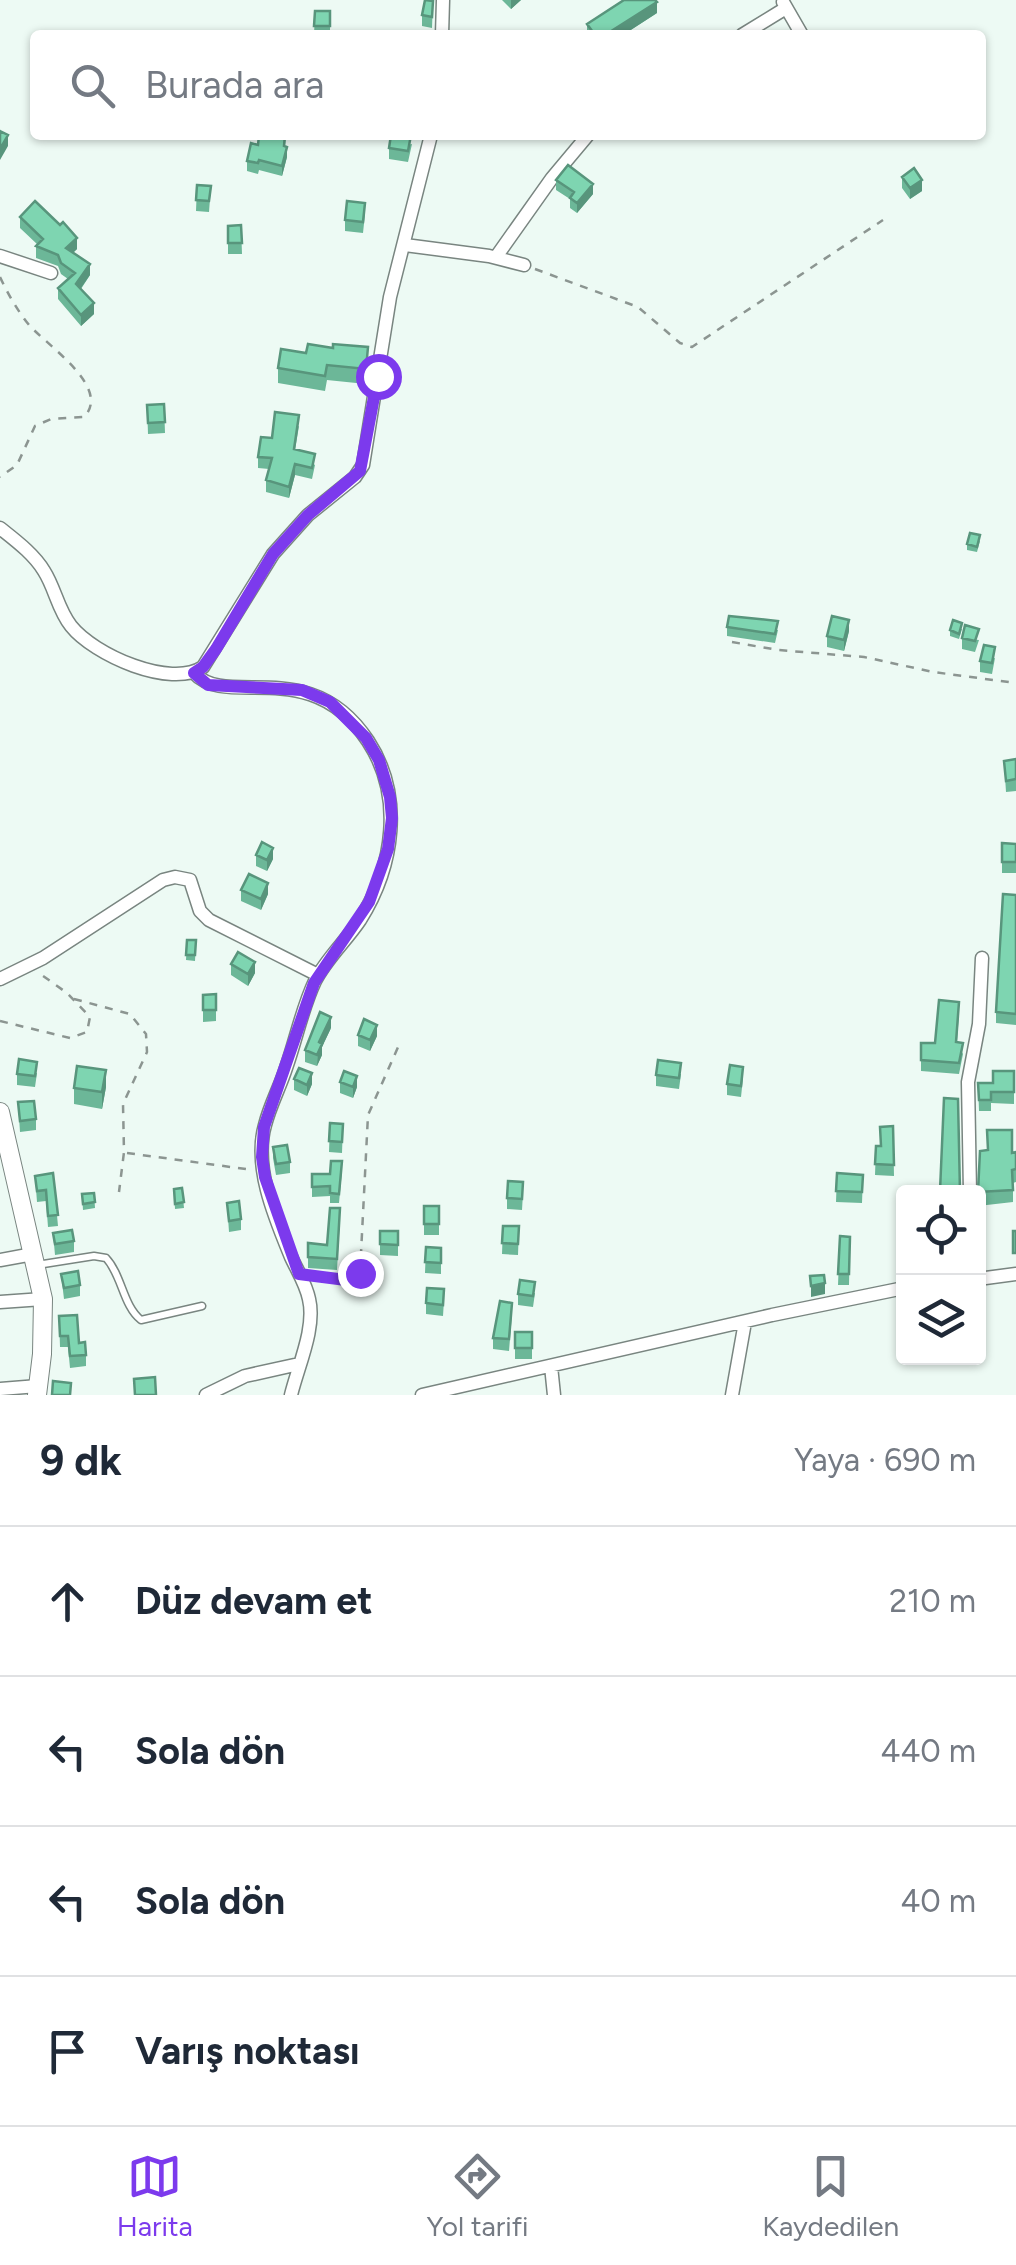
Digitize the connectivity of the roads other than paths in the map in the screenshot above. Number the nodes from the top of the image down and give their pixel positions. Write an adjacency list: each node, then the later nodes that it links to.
1 (443, 0): 3 (street)
2 (784, 4): 4 (street); 5 (street)
3 (442, 30)
4 (749, 30)
5 (799, 30)
6 (430, 140): 8 (street)
7 (584, 140): 10 (street)
8 (404, 245): 10 (street); 14 (street)
9 (0, 256): 12 (street)
10 (496, 257): 11 (street)
11 (524, 264)
12 (51, 273)
13 (0, 528): 14 (street)
14 (194, 673): 16 (street)
15 (982, 958): 19 (street)
16 (318, 975): 17 (street); 29 (street)
17 (0, 980)
18 (0, 1112): 21 (street)
19 (970, 1185)
20 (0, 1260): 21 (street)
21 (35, 1260): 25 (street); 27 (lane)
22 (1016, 1274): 23 (street)
23 (986, 1278)
24 (896, 1290): 28 (street)
25 (43, 1299): 26 (street); 32 (street)
26 (0, 1302)
27 (202, 1306)
28 (745, 1322): 30 (street); 37 (street)
29 (298, 1364): 33 (street); 34 (street)
30 (551, 1366): 35 (street); 36 (street)
31 (0, 1389): 32 (street)
32 (38, 1390)
33 (206, 1395)
34 (291, 1395)
35 (422, 1395)
36 (554, 1395)
37 (732, 1395)

